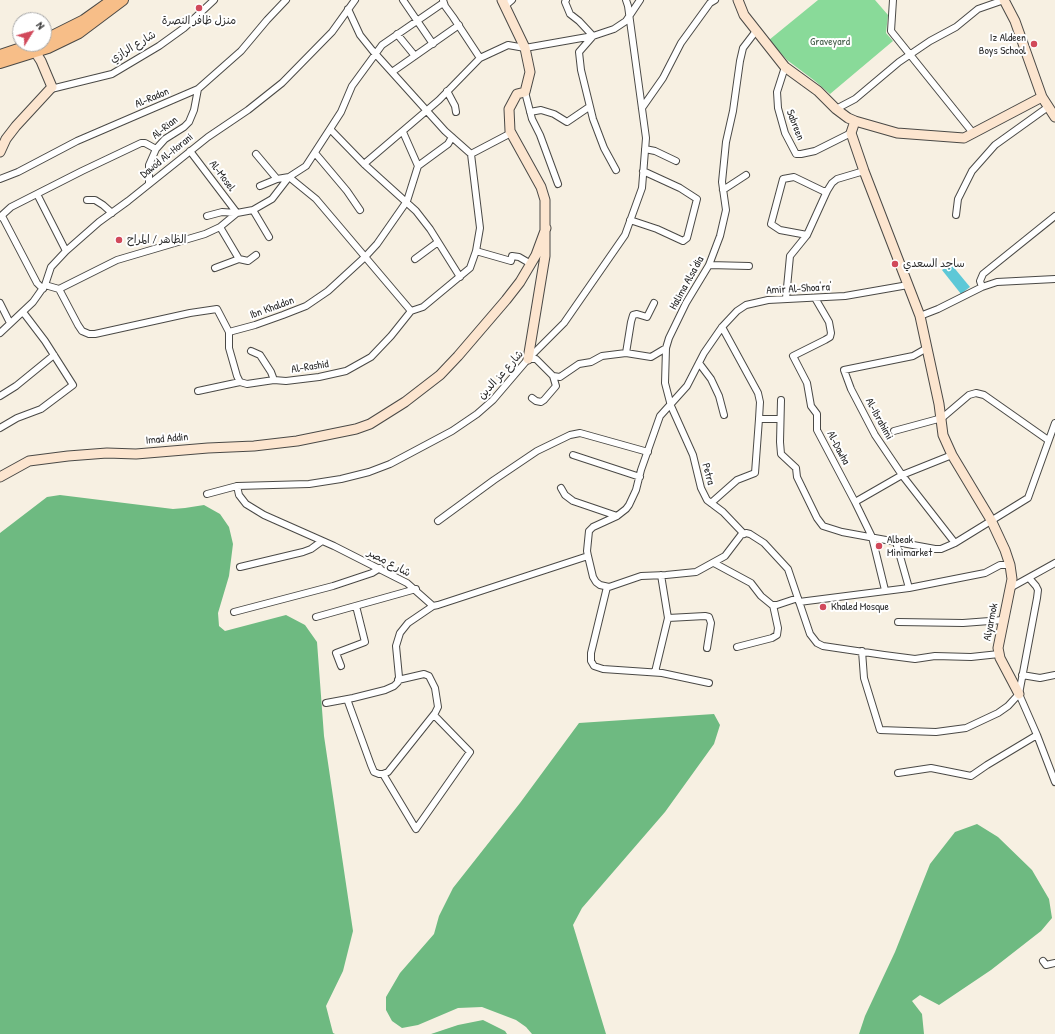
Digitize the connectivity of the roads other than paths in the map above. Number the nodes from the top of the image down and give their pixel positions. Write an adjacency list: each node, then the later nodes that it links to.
1 (112, 0): 23 (main road)
2 (123, 0): 24 (main road)
3 (214, 0): 38 (street, شارع الرازي)
4 (286, 0): 39 (street, Al-Radon)
5 (354, 0): 16 (street, Dawod Al-Horani)
6 (403, 0): 18 (street)
7 (566, 0): 22 (street)
8 (626, 0): 17 (street, شارع عز الدين)
9 (640, 0): 17 (street)
10 (715, 0): 44 (street)
11 (738, 0): 20 (street)
12 (893, 0): 31 (street)
13 (1004, 0): 31 (street); 42 (street)
14 (443, 1): 18 (street); 19 (street)
15 (506, 2): 26 (street)
16 (348, 9): 30 (street); 60 (street, Dawod Al-Horani)
17 (629, 18): 22 (street); 44 (street, شارع عز الدين)
18 (417, 20): 21 (street); 25 (street)
19 (459, 25): 25 (street); 34 (street)
20 (756, 31): 36 (street); 78 (street, Halima Alsa'dia)
21 (397, 34): 30 (street); 33 (street)
22 (593, 36): 26 (street); 43 (street)
23 (52, 38)
24 (52, 41)
25 (433, 44): 33 (street)
26 (525, 48): 34 (street); 41 (street)
27 (12, 52): 32 (main road)
28 (24, 52): 35 (main road)
29 (39, 52): 38 (street)
30 (376, 54): 37 (street); 52 (street)
31 (910, 54): 46 (street); 56 (street)
32 (0, 55)
33 (415, 56): 37 (street)
34 (480, 58): 40 (street)
35 (0, 63)
36 (785, 67): 46 (street); 55 (street, Sabreen)
37 (392, 72): 47 (street)
38 (51, 89): 61 (street)
39 (198, 89): 58 (street, Al-Rian); 73 (street, Al-Radon)
40 (447, 91): 47 (street); 48 (street)
41 (525, 92): 49 (street); 54 (street)
42 (1042, 97): 45 (street); 56 (street)
43 (589, 107): 49 (street); 68 (street)
44 (642, 108): 59 (street, شارع عز الدين)
45 (1048, 108): 50 (street); 87 (street)
46 (836, 109): 51 (street)
47 (427, 111): 53 (street); 57 (street)
48 (456, 112)
49 (530, 112): 76 (street)
50 (1055, 116)
51 (855, 121): 55 (street); 56 (street)
52 (330, 129): 62 (street); 66 (street)
53 (403, 132): 66 (street); 67 (street)
54 (511, 133): 64 (street); 93 (street)
55 (851, 133): 70 (street)
56 (973, 133)
57 (452, 137): 64 (street); 67 (street)
58 (156, 149): 75 (street, Al-Rian); 80 (street)
59 (645, 149): 65 (street); 69 (street, شارع عز الدين)
60 (190, 151): 75 (street, Dawod Al-Horani); 86 (street, Al-Mosel)
61 (0, 152)
62 (315, 153): 72 (street); 84 (street)
63 (256, 154): 74 (street)
64 (471, 154): 98 (street)
65 (676, 161)
66 (364, 164): 82 (street)
67 (418, 166): 82 (street, Ibn Khaldon)
68 (616, 170)
69 (643, 170): 91 (street, شارع عز الدين); 91 (street)
70 (864, 171): 79 (street); 109 (street)
71 (746, 175): 78 (street)
72 (289, 177): 74 (street); 83 (street); 100 (street)
73 (0, 179)
74 (277, 179): 77 (street)
75 (149, 183): 85 (street, Dawod Al-Horani)
76 (558, 184)
77 (260, 186)
78 (723, 190): 104 (street, Halima Alsa'dia)
79 (826, 191): 94 (street); 94 (street)
80 (37, 194): 88 (street); 97 (street)
81 (87, 200): 85 (street)
82 (407, 202): 96 (street); 100 (street, Ibn Khaldon)
83 (253, 210): 86 (street); 95 (street)
84 (360, 210)
85 (112, 213): 97 (street, Dawod Al-Horani)
86 (237, 213): 89 (street); 92 (street)
87 (956, 215)
88 (1, 216): 111 (street)
89 (207, 216)
90 (1055, 216): 110 (street)
91 (630, 220): 129 (street, شارع عز الدين)
92 (220, 227): 101 (street); 112 (street)
93 (546, 228): 103 (street, Imad Addin); 129 (street)
94 (807, 235): 113 (street)
95 (270, 238)
96 (438, 242): 102 (street); 107 (street)
97 (66, 251): 111 (street, Dawod Al-Horani)
98 (476, 251): 103 (street); 107 (street)
99 (256, 255): 101 (street)
100 (365, 257): 117 (street); 122 (street, Ibn Khaldon)
101 (239, 259): 106 (street)
102 (415, 259)
103 (531, 264): 151 (street, Imad Addin)
104 (709, 265): 105 (street); 124 (street, Halima Alsa'dia)
105 (749, 266)
106 (215, 268)
107 (460, 277): 117 (street)
108 (1055, 279): 110 (street)
109 (908, 285): 114 (street, Amir Al-Shoa'ra'); 119 (street)
110 (982, 286): 119 (street)
111 (44, 287): 112 (street); 118 (street, Dawod Al-Horani)
112 (59, 289): 122 (street)
113 (786, 298): 114 (street, Amir Al-Shoa'ra'); 121 (street, Amir Al-Shoa'ra')
114 (815, 298): 156 (street, Al-Dawha)
115 (0, 303): 120 (street)
116 (654, 303): 127 (street)
117 (411, 311): 132 (street, Al-Rashid)
118 (23, 312): 120 (street, Dawod Al-Horani); 128 (street)
119 (920, 316): 125 (street)
120 (10, 324): 123 (street, Dawod Al-Horani)
121 (722, 327): 130 (street, Amir Al-Shoa'ra'); 141 (street)
122 (229, 332): 133 (street)
123 (0, 333)
124 (666, 348): 127 (street); 138 (street, Halima Alsa'dia)
125 (927, 348): 140 (street); 150 (street, Al-Ibrahimi)
126 (251, 351): 132 (street)
127 (626, 353): 131 (street)
128 (54, 355): 135 (street); 144 (street)
129 (528, 359): 131 (street); 153 (street, شارع عز الدين)
130 (699, 363): 138 (street, Amir Al-Shoa'ra'); 139 (street)
131 (553, 376): 136 (street)
132 (274, 380): 133 (street, Al-Rashid)
133 (240, 382): 134 (street, Al-Rashid)
134 (198, 391)
135 (0, 396)
136 (532, 398)
137 (781, 400): 142 (street)
138 (671, 406): 147 (street, Amir Al-Shoa'ra'); 157 (street, Petra)
139 (724, 415)
140 (942, 418): 145 (street); 146 (street); 149 (street)
141 (759, 419): 142 (street); 157 (street)
142 (780, 419): 162 (street)
143 (1055, 423): 146 (street)
144 (0, 428)
145 (894, 431)
146 (1048, 440): 159 (street)
147 (648, 452): 152 (street, Amir Al-Shoa'ra'); 160 (street)
148 (573, 455): 152 (street)
149 (952, 455): 150 (street); 159 (street)
150 (902, 474): 156 (street); 165 (street, Al-Ibrahimi)
151 (0, 477)
152 (640, 477): 158 (street, Amir Al-Shoa'ra')
153 (237, 486): 155 (street, شارع عز الدين); 163 (street, شارع مصر)
154 (561, 488): 158 (street)
155 (207, 494)
156 (855, 502): 162 (street, Al-Dawha)
157 (711, 503): 161 (street, Petra)
158 (617, 516): 166 (street)
159 (991, 520): 165 (street); 171 (street)
160 (438, 521)
161 (744, 534): 167 (street); 179 (street)
162 (872, 537): 164 (street); 178 (street, Al-Dawha)
163 (322, 541): 169 (street); 170 (street, شارع مصر)
164 (896, 542): 165 (street); 175 (street)
165 (955, 543)
166 (588, 556): 174 (street); 182 (street)
167 (714, 563): 172 (street); 180 (street)
168 (1055, 563): 173 (street)
169 (240, 567)
170 (380, 568): 177 (street, شارع مصر); 183 (street)
171 (1011, 569): 175 (street); 176 (street, Alyarmok)
172 (661, 575): 174 (street); 185 (street)
173 (1029, 578): 176 (street); 194 (street)
174 (607, 587): 193 (street)
175 (909, 588): 178 (street)
176 (1010, 588): 186 (street, Alyarmok)
177 (416, 589): 181 (street); 182 (street, شارع مصر)
178 (885, 590): 179 (street)
179 (799, 600): 180 (street); 190 (street)
180 (773, 605): 188 (street)
181 (356, 606): 184 (street); 192 (street)
182 (433, 606): 196 (street)
183 (234, 612)
184 (316, 617)
185 (668, 618): 189 (street); 193 (street)
186 (1003, 620): 187 (street); 191 (street, Alyarmok)
187 (898, 622)
188 (737, 647)
189 (707, 648)
190 (862, 651): 191 (street); 198 (street)
191 (999, 654): 198 (street, Alyarmok)
192 (341, 666)
193 (655, 672): 197 (street)
194 (1022, 675): 195 (street); 198 (street)
195 (1055, 675)
196 (398, 680): 199 (street); 201 (street)
197 (709, 682)
198 (1019, 694): 202 (street, Alyarmok)
199 (347, 699): 200 (street); 204 (street)
200 (326, 703)
201 (434, 715): 204 (street); 204 (street)
202 (1037, 735): 203 (street); 205 (street, Alyarmok)
203 (898, 772)
204 (384, 774)
205 (1055, 782)
206 (1043, 961): 207 (street)
207 (1055, 964)

